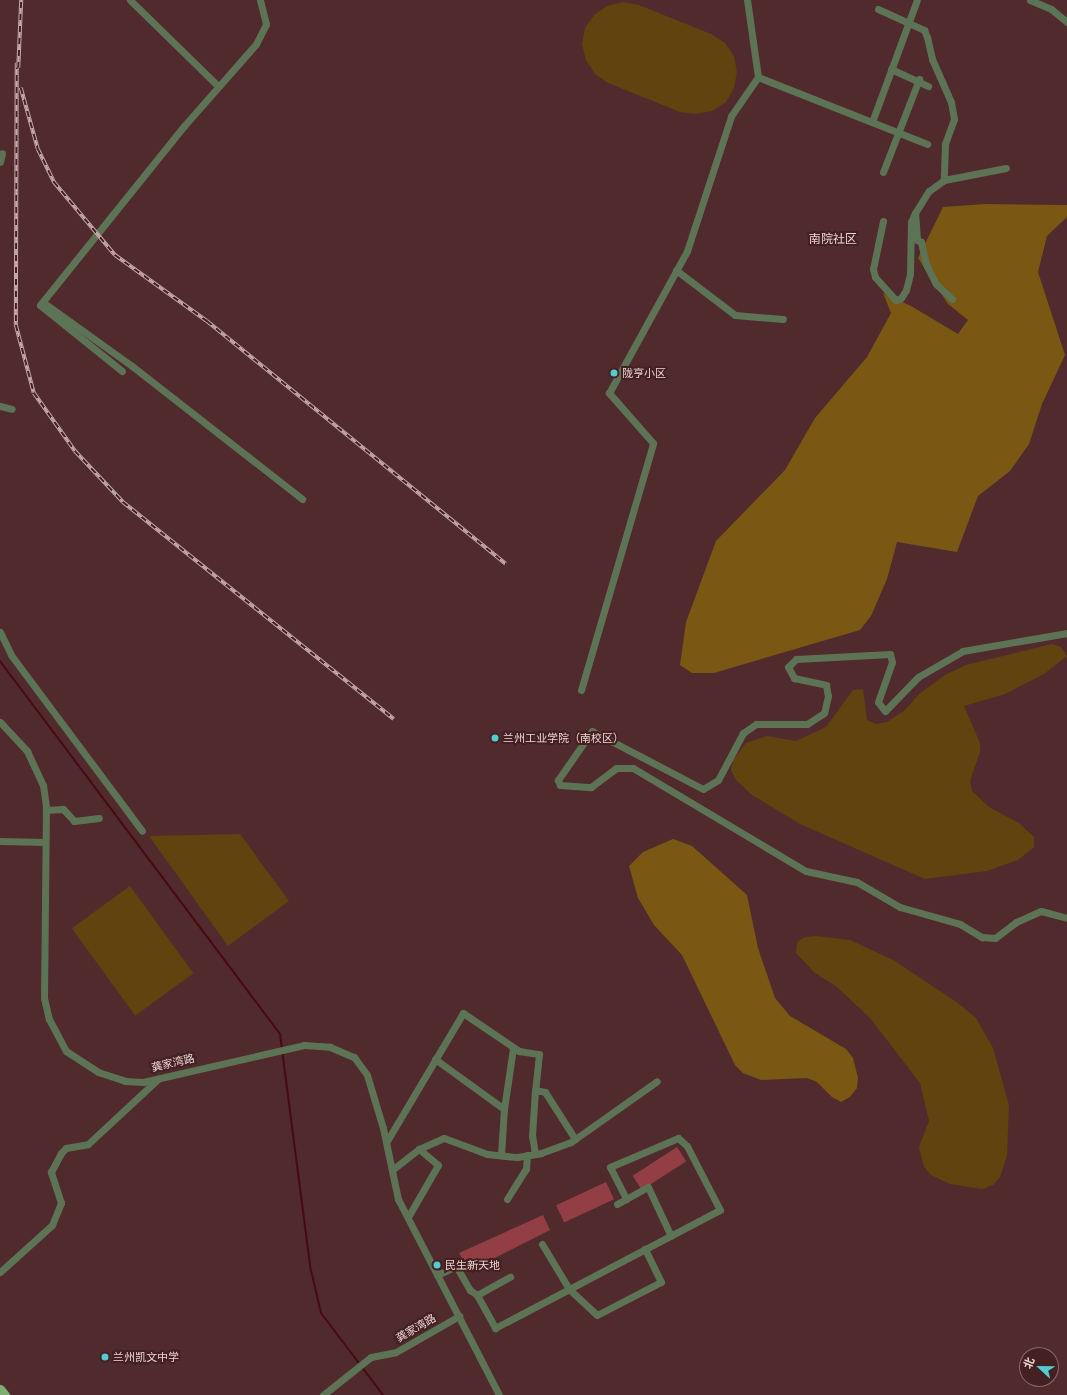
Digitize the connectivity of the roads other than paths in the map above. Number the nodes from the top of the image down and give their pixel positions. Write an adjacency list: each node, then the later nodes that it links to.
1 (130, 0): 12 (street)
2 (260, 0): 12 (street)
3 (747, 0): 10 (street)
4 (917, 0): 8 (street)
5 (1030, 0): 7 (street)
6 (878, 9): 8 (street)
7 (1067, 22)
8 (908, 23): 9 (street); 21 (street)
9 (891, 69): 11 (street); 14 (street)
10 (758, 77): 14 (street); 24 (street)
11 (919, 79): 13 (street); 15 (street)
12 (218, 86): 26 (street)
13 (928, 86)
14 (872, 122): 15 (street)
15 (898, 133): 16 (street); 20 (street)
16 (927, 144)
17 (2, 153): 18 (street)
18 (0, 162)
19 (1006, 168): 21 (street)
20 (883, 172)
21 (944, 180): 22 (street)
22 (915, 213): 23 (street); 25 (street)
23 (883, 222)
24 (676, 270): 27 (street); 34 (street)
25 (952, 299)
26 (42, 302): 28 (street); 31 (street)
27 (783, 319)
28 (122, 371)
29 (0, 406): 30 (street)
30 (12, 409)
31 (302, 499)
32 (0, 632): 38 (street)
33 (1067, 633): 41 (street)
34 (581, 690)
35 (0, 722): 36 (street, 龚家湾路)
36 (46, 810): 37 (street); 40 (street, 龚家湾路)
37 (99, 818)
38 (142, 831)
39 (0, 841): 40 (street)
40 (45, 842): 44 (street, 龚家湾路)
41 (1067, 918)
42 (513, 1048): 43 (street); 46 (street); 47 (street)
43 (435, 1059): 47 (street); 49 (street)
44 (159, 1078): 49 (street, 龚家湾路); 62 (street)
45 (657, 1081): 48 (street)
46 (536, 1090): 48 (street); 51 (street)
47 (504, 1109): 52 (street)
48 (575, 1139): 51 (street)
49 (387, 1141): 54 (street, 龚家湾路)
50 (419, 1149): 52 (street); 54 (street); 58 (street)
51 (535, 1154): 53 (street)
52 (501, 1155): 53 (street)
53 (527, 1155): 55 (street)
54 (392, 1170): 58 (street, 龚家湾路)
55 (508, 1199)
56 (626, 1199): 57 (street); 59 (street); 59 (street)
57 (617, 1204)
58 (408, 1217): 63 (street, 龚家湾路)
59 (671, 1236): 61 (street)
60 (542, 1244): 65 (street)
61 (645, 1249): 65 (street); 65 (street)
62 (0, 1272)
63 (438, 1275): 66 (street); 67 (street, 龚家湾路)
64 (510, 1277): 66 (street)
65 (568, 1289): 66 (street)
66 (477, 1295)
67 (459, 1316): 70 (street, 龚家湾路); 71 (street, 龚家湾路)
68 (0, 1389): 69 (main road)
69 (5, 1395)
70 (323, 1395)
71 (499, 1395)

